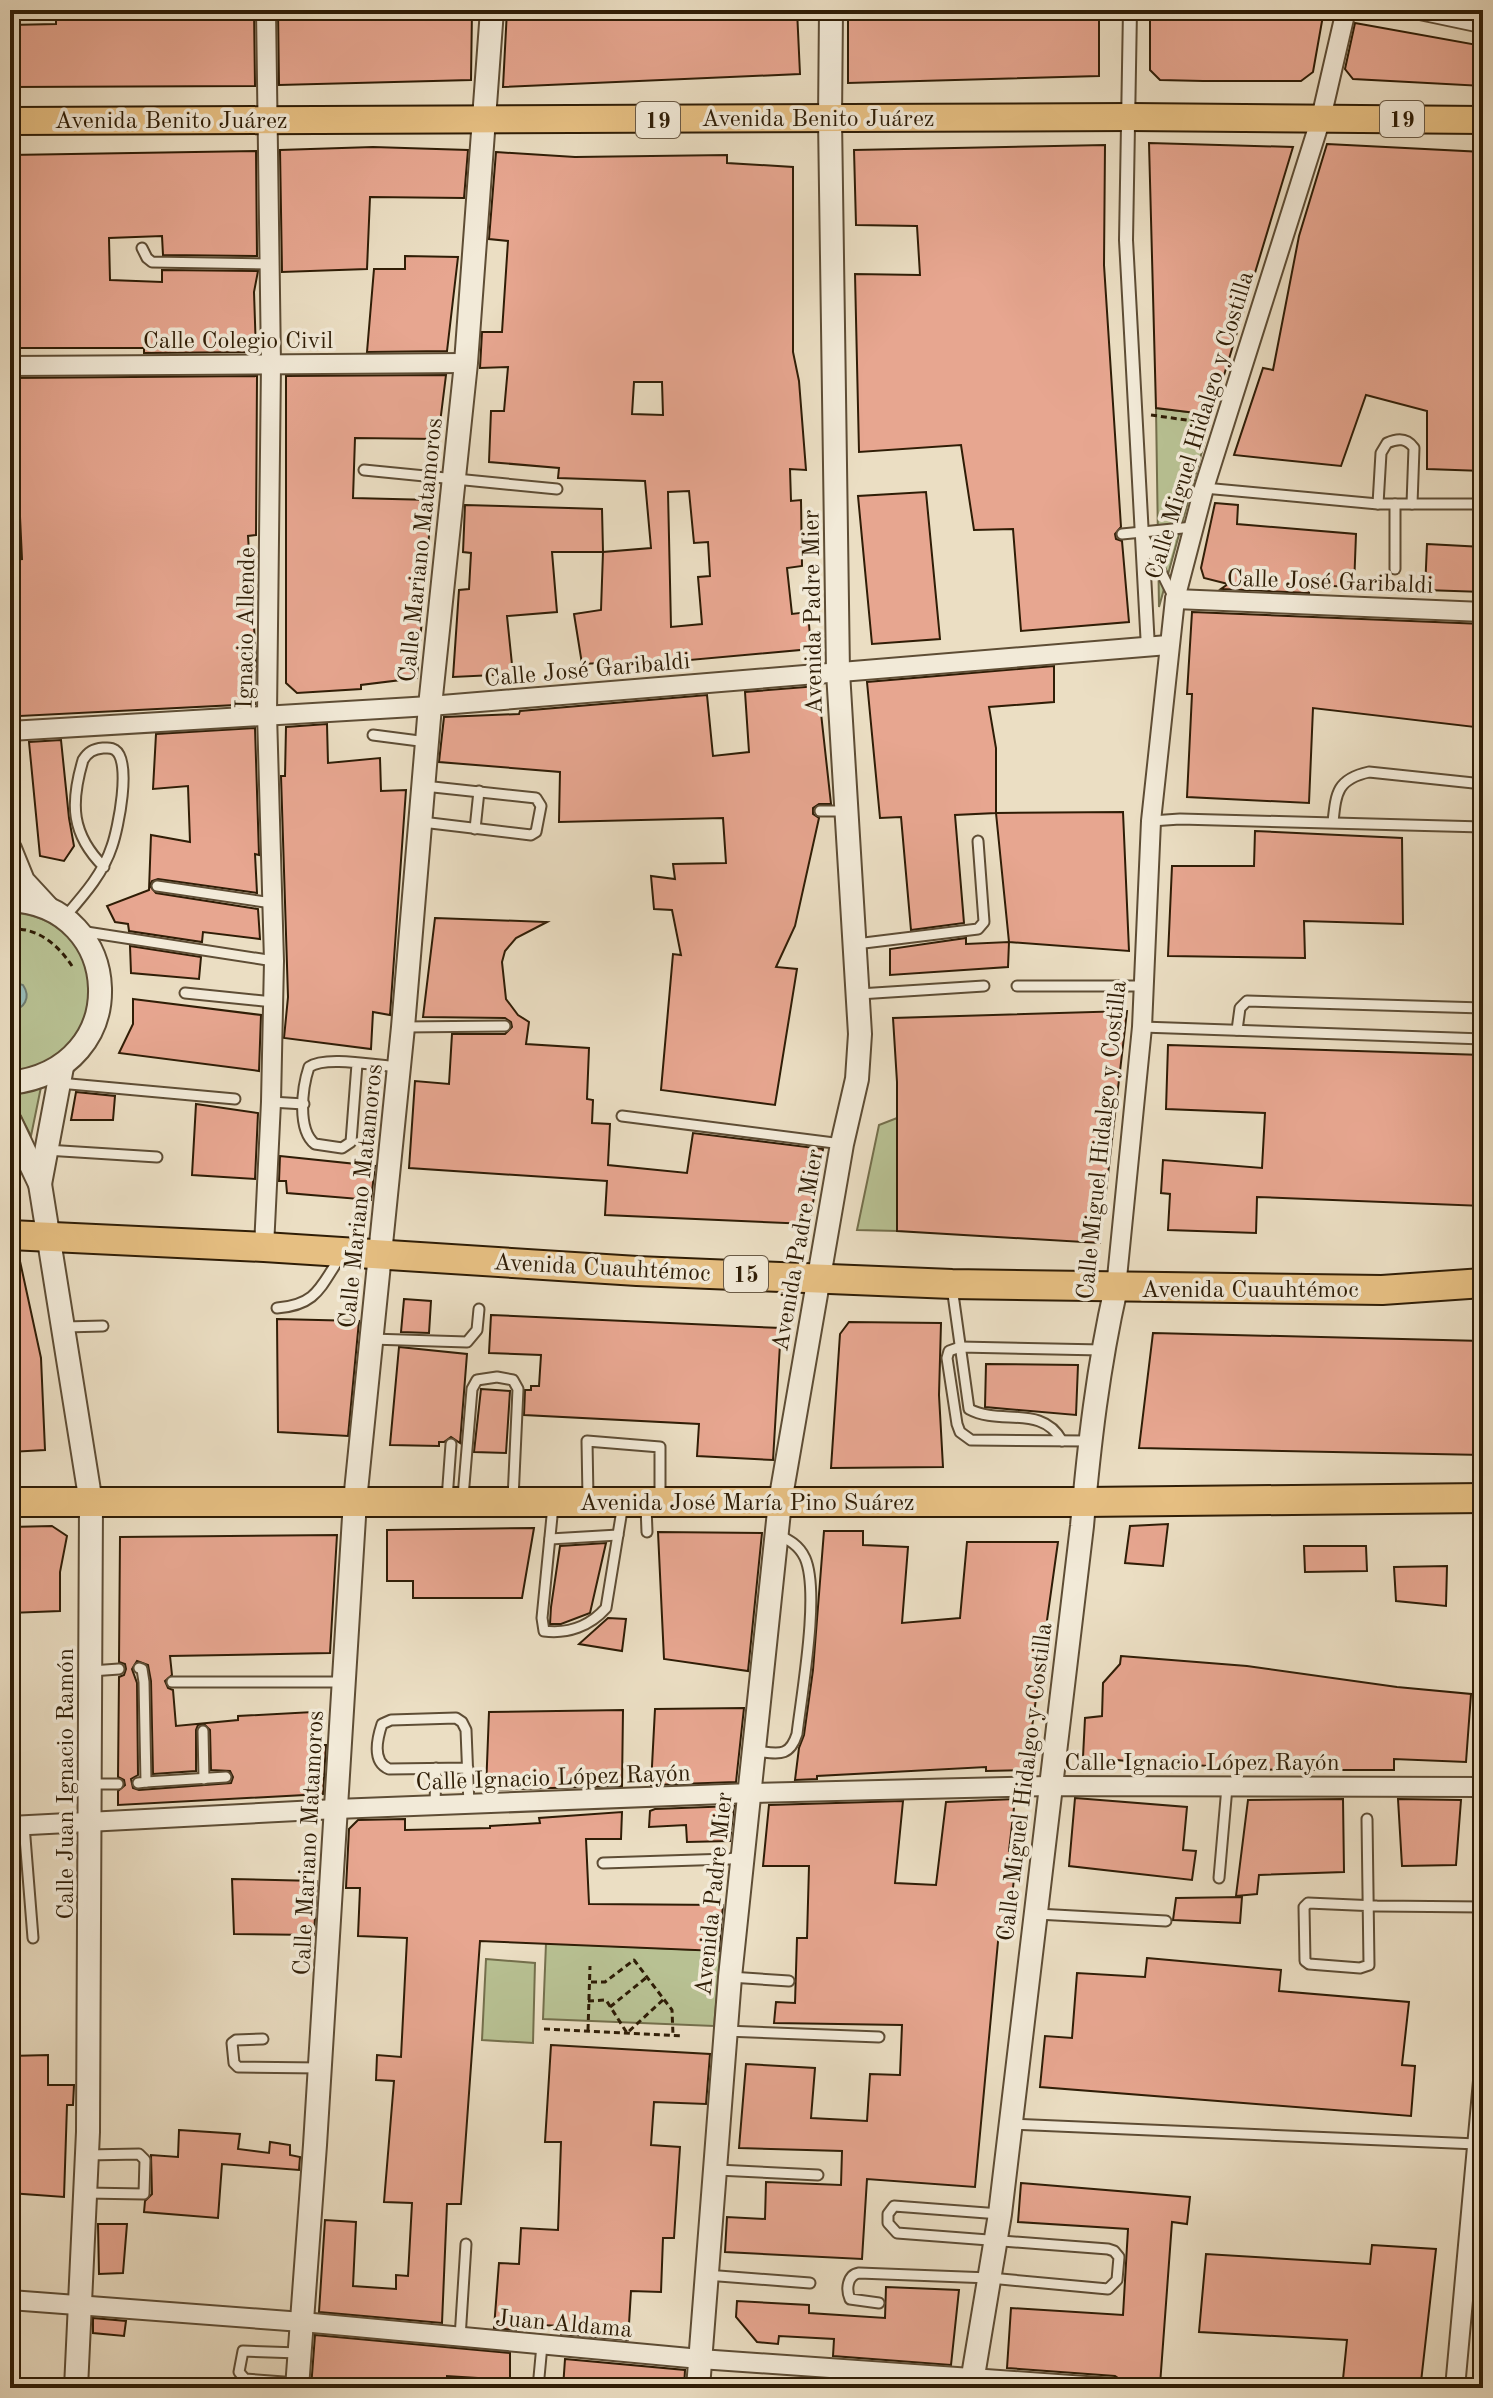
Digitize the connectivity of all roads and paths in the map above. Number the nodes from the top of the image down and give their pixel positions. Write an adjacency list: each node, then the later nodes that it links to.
1 (266, 10): 10 (street, Ignacio Allende)
2 (492, 10): 12 (street, Calle Mariano Matamoros)
3 (831, 10): 11 (street, Avenida Padre Mier)
4 (1130, 10): 8 (street)
5 (1346, 10): 9 (street, Calle Miguel Hidalgo y Costilla)
6 (1398, 10): 7 (lane)
7 (1483, 28)
8 (1130, 117): 9 (main road, Avenida Benito Juárez / 19); 11 (main road, Avenida Benito Juárez / 19); 20 (street)
9 (1321, 118): 13 (main road, Avenida Benito Juárez / 19); 21 (street, Calle Miguel Hidalgo y Costilla)
10 (268, 119): 12 (main road, Avenida Benito Juárez / 19); 14 (main road, Avenida Benito Juárez / 19); 16 (street, Ignacio Allende)
11 (830, 119): 12 (main road, Avenida Benito Juárez / 19); 38 (street, Avenida Padre Mier)
12 (486, 120): 17 (street, Calle Mariano Matamoros)
13 (1483, 120)
14 (10, 121)
15 (142, 248): 16 (lane)
16 (270, 264): 18 (street, Ignacio Allende)
17 (466, 363): 18 (street, Calle Colegio Civil); 23 (street, Calle Mariano Matamoros)
18 (271, 364): 19 (street, Calle Colegio Civil); 40 (street, Ignacio Allende)
19 (10, 366)
20 (1135, 412): 21 (path); 31 (street)
21 (1223, 425): 24 (street, Calle Miguel Hidalgo y Costilla)
22 (364, 470): 23 (lane)
23 (453, 477): 25 (lane); 39 (street, Calle Mariano Matamoros)
24 (1204, 488): 26 (lane); 30 (street, Calle Miguel Hidalgo y Costilla)
25 (557, 489)
26 (1378, 504): 27 (lane); 28 (lane)
27 (1395, 504): 28 (lane); 33 (lane)
28 (1412, 504): 29 (lane)
29 (1483, 504)
30 (1193, 527): 31 (lane); 34 (street, Calle Miguel Hidalgo y Costilla)
31 (1142, 532): 32 (lane); 34 (lane); 37 (street)
32 (1122, 534)
33 (1395, 569)
34 (1175, 599): 35 (street, Calle José Garibaldi); 36 (street, Calle Miguel Hidalgo y Costilla)
35 (1483, 612)
36 (1168, 645): 37 (street, Calle José Garibaldi); 49 (street, Calle Miguel Hidalgo y Costilla)
37 (1148, 648): 38 (street, Calle José Garibaldi)
38 (838, 672): 39 (street, Calle José Garibaldi); 48 (street, Avenida Padre Mier)
39 (430, 706): 40 (street, Calle José Garibaldi); 43 (street, Calle Mariano Matamoros)
40 (267, 714): 41 (street, Calle José Garibaldi); 59 (street, Ignacio Allende)
41 (10, 731)
42 (373, 735): 43 (lane)
43 (427, 742): 45 (street, Calle Mariano Matamoros)
44 (1483, 784): 51 (lane)
45 (424, 786): 46 (lane); 50 (street, Calle Mariano Matamoros)
46 (479, 791): 53 (lane); 53 (lane)
47 (820, 811): 48 (lane)
48 (847, 811): 62 (street, Avenida Padre Mier)
49 (1151, 821): 51 (lane); 67 (street, Calle Miguel Hidalgo y Costilla)
50 (421, 822): 53 (lane); 73 (street, Calle Mariano Matamoros)
51 (1333, 822): 52 (lane)
52 (1483, 827)
53 (475, 829)
54 (978, 841): 62 (lane)
55 (10, 849): 60 (street)
56 (104, 867): 56 (lane); 60 (lane)
57 (157, 886): 59 (lane)
58 (10, 900): 60 (street)
59 (272, 903): 63 (street, Ignacio Allende)
60 (63, 919): 63 (lane); 79 (street)
61 (10, 929): 64 (path)
62 (855, 944): 69 (street, Avenida Padre Mier)
63 (274, 961): 70 (street, Ignacio Allende)
64 (76, 977)
65 (984, 986): 69 (lane)
66 (1017, 986): 67 (lane)
67 (1143, 986): 74 (street, Calle Miguel Hidalgo y Costilla)
68 (185, 993): 70 (lane)
69 (859, 994): 86 (street, Avenida Padre Mier)
70 (273, 1002): 82 (street, Ignacio Allende)
71 (1483, 1008): 75 (lane)
72 (505, 1026): 73 (lane)
73 (403, 1027): 78 (street, Calle Mariano Matamoros)
74 (1142, 1027): 75 (lane); 98 (street, Calle Miguel Hidalgo y Costilla)
75 (1237, 1030): 76 (lane)
76 (1483, 1039)
77 (357, 1064): 78 (lane); 83 (lane); 83 (lane)
78 (399, 1067): 94 (street, Calle Mariano Matamoros)
79 (60, 1075): 80 (street); 81 (lane); 87 (street, Calle Juan Ignacio Ramón)
80 (10, 1083)
81 (235, 1099)
82 (271, 1102): 83 (lane); 92 (street, Ignacio Allende)
83 (304, 1104)
84 (622, 1116): 86 (lane)
85 (10, 1121): 89 (street, Calle Juan Ignacio Ramón)
86 (842, 1144): 95 (street, Avenida Padre Mier)
87 (46, 1150): 88 (lane); 89 (street, Calle Juan Ignacio Ramón)
88 (157, 1157)
89 (40, 1184): 91 (street, Calle Juan Ignacio Ramón)
90 (10, 1235): 91 (highway, Avenida Cuauhtémoc / 15)
91 (47, 1235): 92 (highway, Avenida Cuauhtémoc / 15); 102 (street, Calle Juan Ignacio Ramón)
92 (264, 1247): 93 (highway, Avenida Cuauhtémoc / 15)
93 (344, 1253): 94 (highway, Avenida Cuauhtémoc / 15); 99 (lane)
94 (380, 1256): 95 (highway, Avenida Cuauhtémoc / 15); 103 (street, Calle Mariano Matamoros)
95 (819, 1276): 97 (highway, Avenida Cuauhtémoc / 15); 117 (street, Avenida Padre Mier)
96 (1483, 1283): 98 (highway, Avenida Cuauhtémoc / 15)
97 (952, 1284): 98 (highway, Avenida Cuauhtémoc / 15); 104 (lane)
98 (1116, 1288): 105 (street, Calle Miguel Hidalgo y Costilla)
99 (277, 1308)
100 (479, 1309): 103 (lane)
101 (103, 1326): 102 (lane)
102 (62, 1327): 119 (street, Calle Juan Ignacio Ramón)
103 (371, 1339): 110 (street, Calle Mariano Matamoros)
104 (960, 1347): 105 (lane); 106 (lane); 106 (lane)
105 (1102, 1350): 107 (street, Calle Miguel Hidalgo y Costilla)
106 (1062, 1441): 107 (lane)
107 (1090, 1441): 118 (street, Calle Miguel Hidalgo y Costilla)
108 (451, 1444): 112 (lane)
109 (1483, 1498): 118 (highway, Avenida José María Pino Suárez)
110 (355, 1501): 112 (highway, Avenida José María Pino Suárez); 119 (highway, Avenida José María Pino Suárez); 128 (street, Calle Mariano Matamoros)
111 (10, 1502): 119 (highway, Avenida José María Pino Suárez)
112 (454, 1502): 113 (highway, Avenida José María Pino Suárez); 113 (lane)
113 (513, 1502): 114 (highway, Avenida José María Pino Suárez)
114 (553, 1502): 115 (highway, Avenida José María Pino Suárez); 123 (lane)
115 (588, 1502): 116 (highway, Avenida José María Pino Suárez); 116 (lane)
116 (643, 1502): 117 (highway, Avenida José María Pino Suárez); 120 (lane); 122 (lane)
117 (780, 1502): 118 (highway, Avenida José María Pino Suárez); 121 (street, Avenida Padre Mier)
118 (1084, 1502): 137 (street, Calle Miguel Hidalgo y Costilla)
119 (91, 1503): 126 (street, Calle Juan Ignacio Ramón)
120 (647, 1532)
121 (777, 1534): 130 (street, Avenida Padre Mier); 130 (lane)
122 (618, 1535): 123 (lane); 123 (lane)
123 (550, 1539)
124 (139, 1668): 134 (lane)
125 (119, 1669): 126 (lane)
126 (91, 1671): 135 (street, Calle Juan Ignacio Ramón)
127 (172, 1682): 128 (lane)
128 (343, 1682): 143 (street, Calle Mariano Matamoros)
129 (203, 1731): 134 (lane)
130 (754, 1751): 140 (street, Avenida Padre Mier)
131 (436, 1768): 132 (lane); 132 (lane); 142 (lane)
132 (468, 1768): 141 (lane)
133 (226, 1777): 134 (lane)
134 (204, 1779)
135 (91, 1784): 136 (lane); 145 (street, Calle Juan Ignacio Ramón)
136 (118, 1784)
137 (1049, 1786): 138 (street, Calle Ignacio López Rayón); 140 (street, Calle Ignacio López Rayón); 152 (street, Calle Miguel Hidalgo y Costilla)
138 (1227, 1787): 139 (street, Calle Ignacio López Rayón); 149 (lane)
139 (1483, 1787)
140 (751, 1793): 141 (street, Calle Ignacio López Rayón); 147 (street, Avenida Padre Mier)
141 (469, 1805): 142 (street, Calle Ignacio López Rayón)
142 (435, 1806): 143 (street, Calle Ignacio López Rayón)
143 (336, 1809): 145 (street, Calle Ignacio López Rayón); 171 (street, Calle Mariano Matamoros)
144 (1367, 1819): 150 (lane)
145 (91, 1822): 146 (street, Calle Ignacio López Rayón); 175 (street, Calle Juan Ignacio Ramón)
146 (17, 1826): 154 (lane)
147 (744, 1856): 148 (lane); 157 (street, Avenida Padre Mier)
148 (603, 1863)
149 (1219, 1878)
150 (1367, 1905): 150 (lane); 151 (lane)
151 (1483, 1907)
152 (1034, 1914): 153 (lane); 173 (street, Calle Miguel Hidalgo y Costilla)
153 (1166, 1921)
154 (33, 1938)
155 (590, 1966): 159 (path)
156 (647, 1977): 159 (path); 160 (path); 162 (path)
157 (730, 1977): 158 (lane); 165 (street, Avenida Padre Mier)
158 (789, 1981)
159 (591, 1982): 161 (path)
160 (664, 1999): 166 (path); 167 (path)
161 (588, 2001): 162 (path); 164 (path)
162 (610, 2007): 166 (path)
163 (544, 2029): 164 (path)
164 (588, 2031): 166 (path)
165 (725, 2031): 169 (lane); 176 (street, Avenida Padre Mier)
166 (627, 2033): 167 (path)
167 (673, 2035): 168 (path)
168 (683, 2036)
169 (879, 2037)
170 (263, 2039): 171 (lane)
171 (320, 2068): 188 (street, Calle Mariano Matamoros)
172 (1483, 2081): 174 (street)
173 (1010, 2124): 174 (lane); 179 (street, Calle Miguel Hidalgo y Costilla)
174 (1477, 2144): 199 (street)
175 (87, 2155): 178 (street, Calle Juan Ignacio Ramón); 178 (lane)
176 (714, 2169): 177 (lane); 182 (street, Avenida Padre Mier)
177 (818, 2175)
178 (86, 2193): 187 (street, Calle Juan Ignacio Ramón)
179 (1000, 2214): 180 (street, Calle Miguel Hidalgo y Costilla); 180 (lane)
180 (996, 2238): 183 (street, Calle Miguel Hidalgo y Costilla); 183 (lane)
181 (466, 2244): 189 (lane)
182 (706, 2275): 184 (lane); 192 (street, Avenida Padre Mier)
183 (990, 2278): 186 (lane); 193 (street, Calle Miguel Hidalgo y Costilla)
184 (810, 2283)
185 (10, 2300): 187 (street, Juan Aldama)
186 (879, 2303)
187 (80, 2305): 188 (street, Juan Aldama); 195 (street, Calle Juan Ignacio Ramón)
188 (302, 2322): 189 (street, Juan Aldama); 191 (street, Calle Mariano Matamoros)
189 (460, 2338): 190 (street, Juan Aldama)
190 (542, 2345): 192 (street, Juan Aldama); 196 (lane)
191 (299, 2353): 194 (street, Calle Mariano Matamoros); 194 (lane)
192 (700, 2359): 193 (street, Juan Aldama); 197 (street, Avenida Padre Mier)
193 (972, 2383): 198 (street, Juan Aldama)
194 (297, 2385)
195 (76, 2388)
196 (538, 2388)
197 (698, 2388)
198 (1114, 2388)
199 (1455, 2388)

